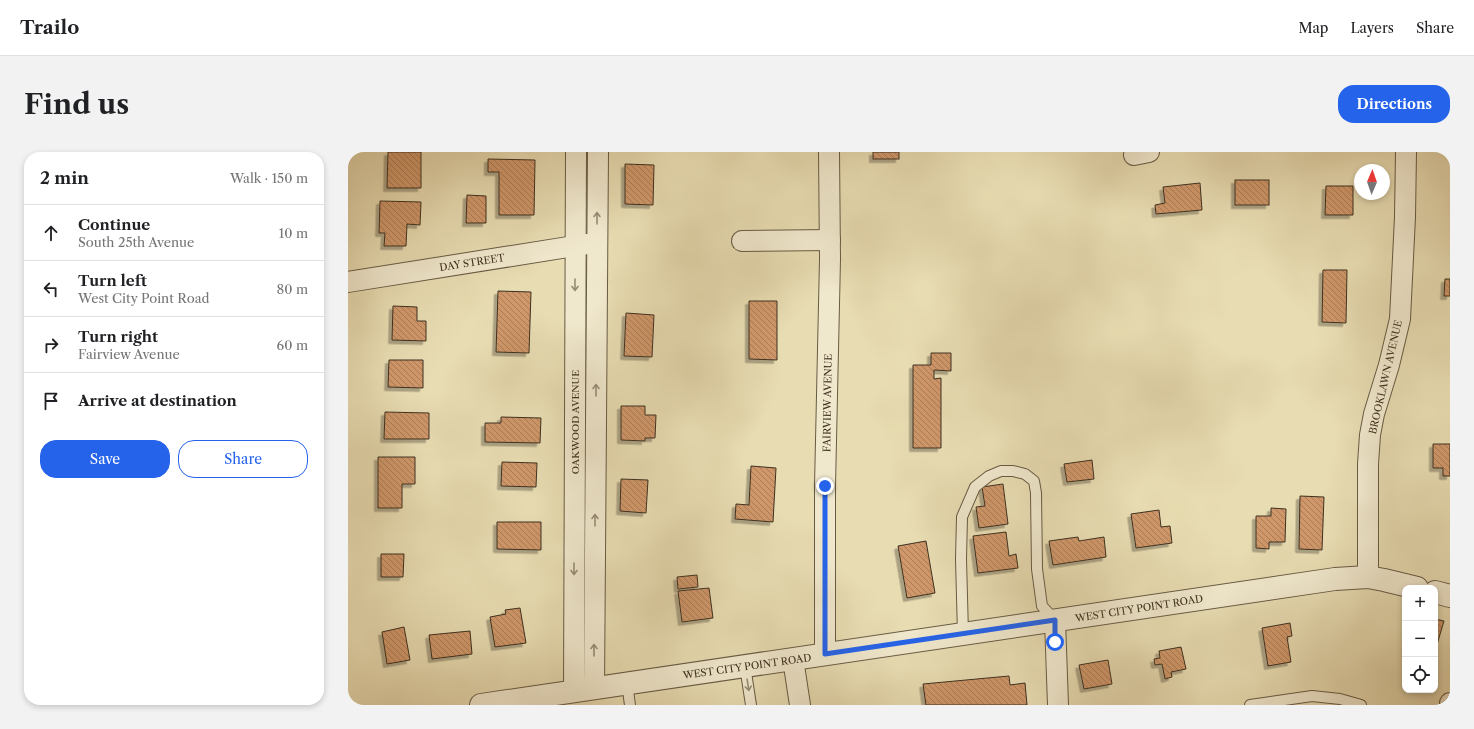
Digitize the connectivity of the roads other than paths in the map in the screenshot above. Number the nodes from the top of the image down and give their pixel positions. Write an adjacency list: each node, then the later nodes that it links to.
1 (576, 152): 8 (street, OAKWOOD AVENUE)
2 (598, 152): 7 (street, OAKWOOD AVENUE, one-way to 2)
3 (829, 152): 5 (street, FAIRVIEW AVENUE)
4 (1406, 152): 10 (street, BROOKLAWN AVENUE)
5 (830, 240): 6 (street); 16 (street, FAIRVIEW AVENUE)
6 (742, 241)
7 (597, 243): 8 (street, DAY STREET); 20 (street, OAKWOOD AVENUE, one-way to 7)
8 (575, 246): 9 (street, DAY STREET); 20 (street, OAKWOOD AVENUE, one-way to 20)
9 (348, 282)
10 (1368, 577): 11 (street, WEST CITY POINT ROAD); 14 (street, WEST CITY POINT ROAD)
11 (1405, 585)
12 (1438, 593): 13 (street)
13 (1450, 596)
14 (1055, 620): 15 (street, WEST CITY POINT ROAD); 15 (lane); 26 (street)
15 (963, 634): 16 (street, WEST CITY POINT ROAD)
16 (825, 654): 17 (street, WEST CITY POINT ROAD)
17 (793, 659): 18 (street, WEST CITY POINT ROAD); 25 (street)
18 (745, 666): 19 (street, WEST CITY POINT ROAD); 24 (lane, one-way to 24)
19 (627, 683): 20 (street, WEST CITY POINT ROAD); 23 (lane)
20 (584, 690): 21 (street, WEST CITY POINT ROAD)
21 (539, 701): 22 (street, WEST CITY POINT ROAD)
22 (481, 705)
23 (630, 705)
24 (751, 705)
25 (800, 705)
26 (1058, 705)
27 (1250, 705): 28 (lane)
28 (1361, 705)

